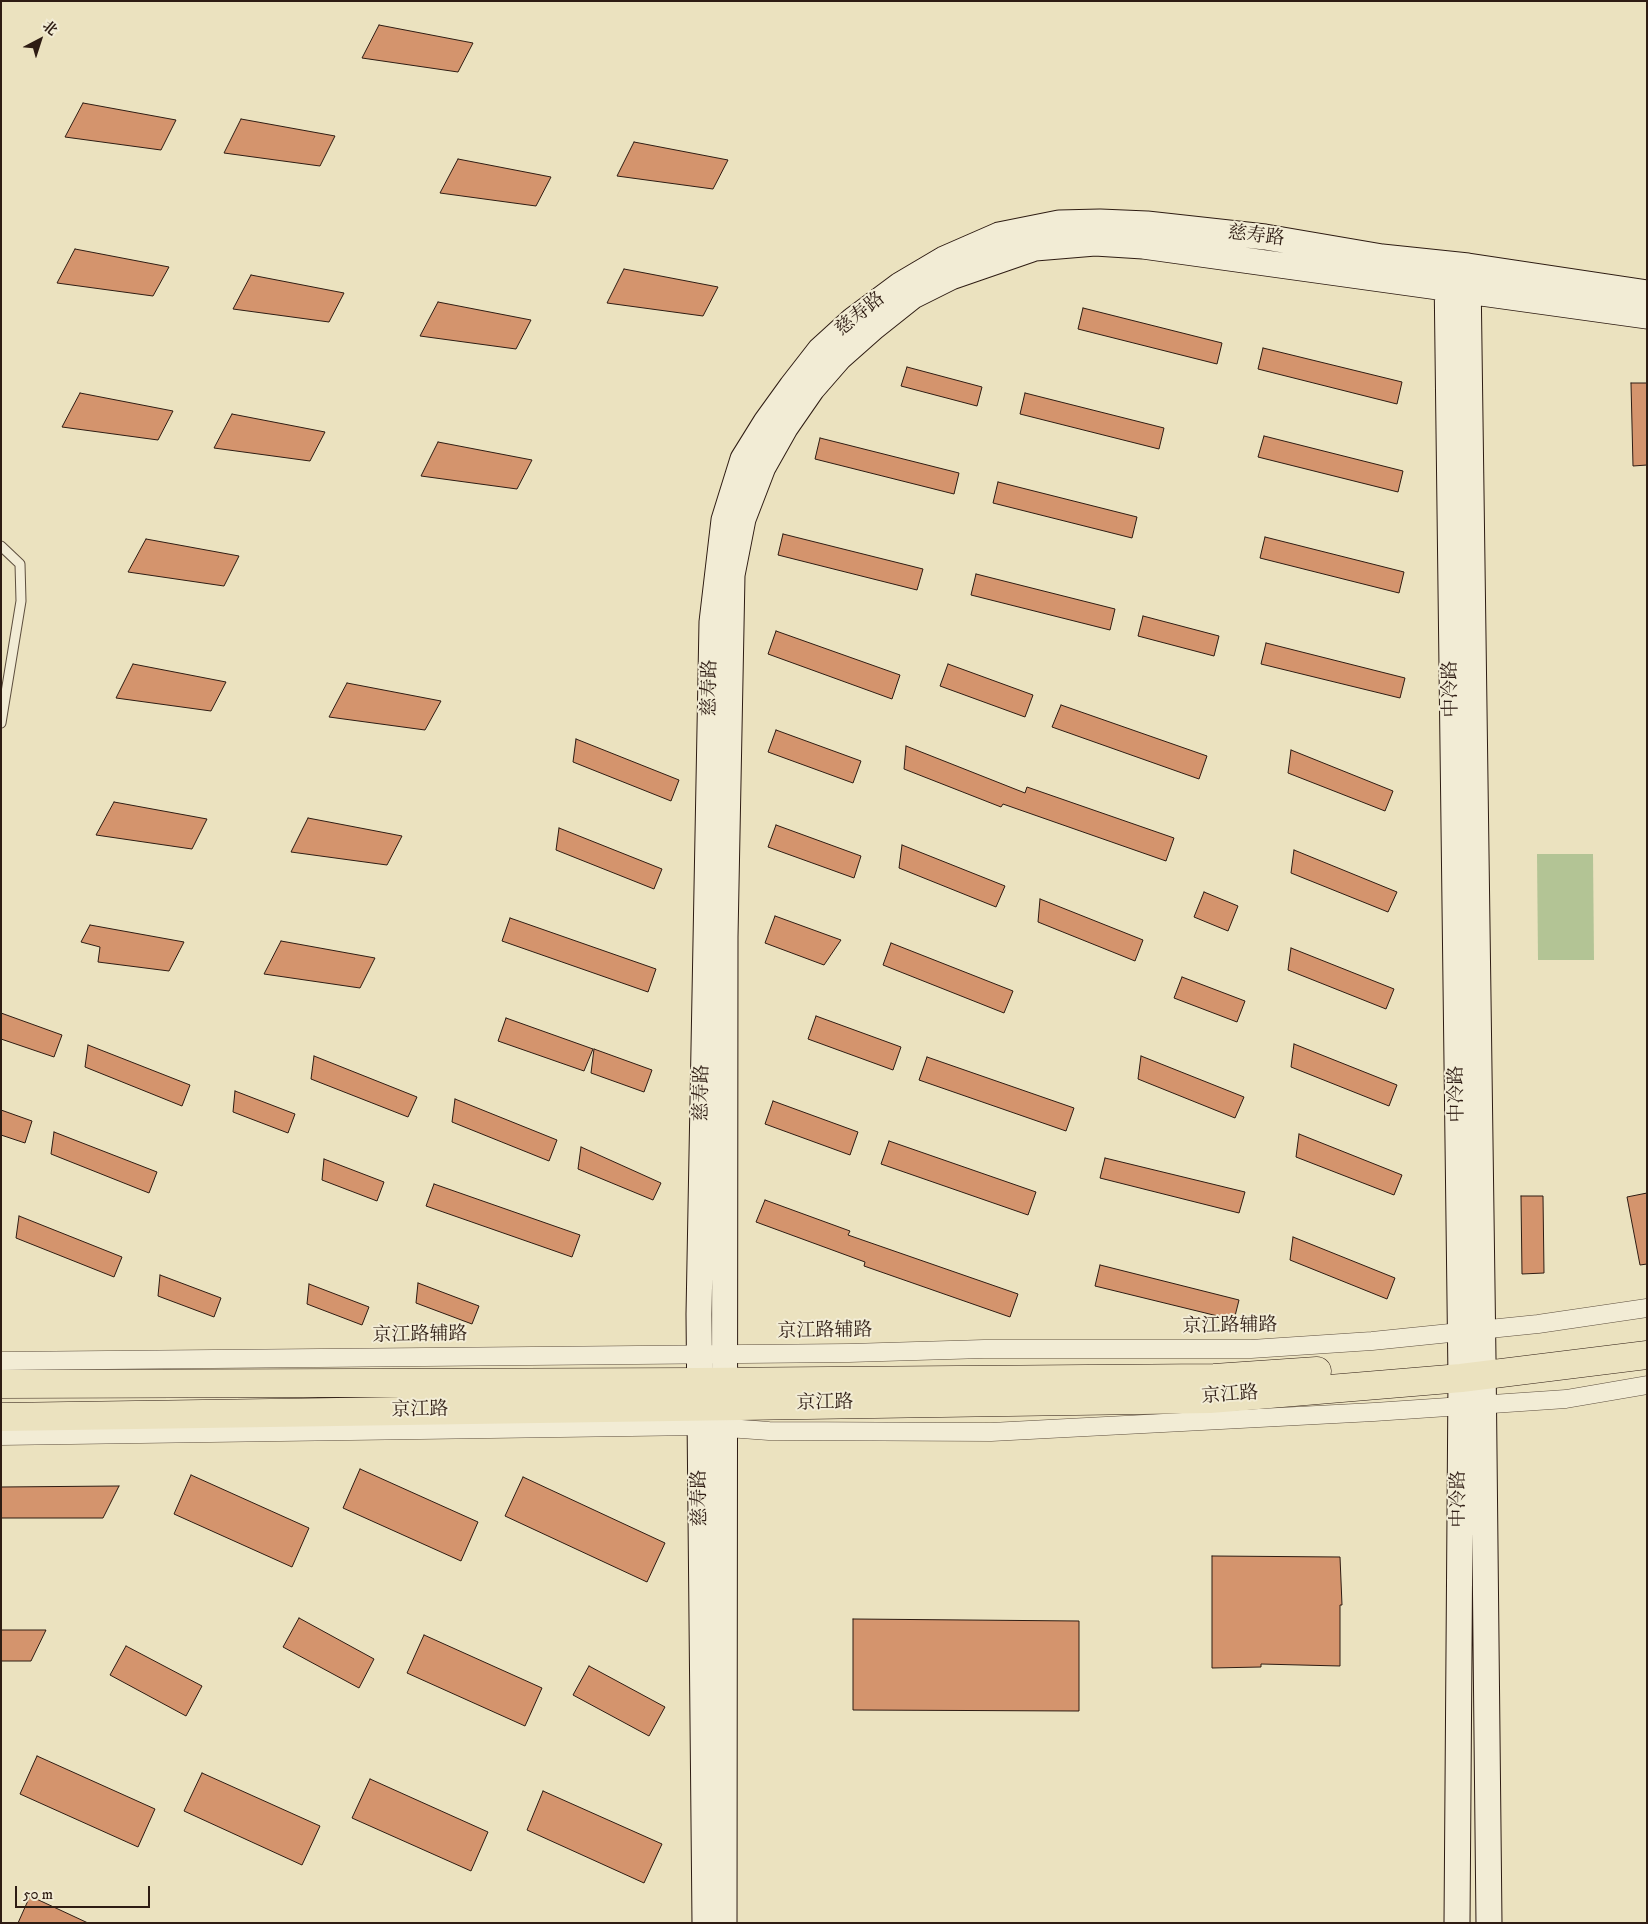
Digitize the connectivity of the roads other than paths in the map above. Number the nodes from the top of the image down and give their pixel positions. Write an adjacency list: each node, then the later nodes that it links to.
1 (1458, 277): 2 (street, 慈寿路); 3 (street, 慈寿路); 7 (street, 中冷路); 9 (street, 慈寿路); 10 (street, 慈寿路)
2 (1647, 293)
3 (1647, 316)
4 (1, 546): 5 (lane)
5 (1, 723)
6 (1647, 1308): 7 (street, 京江路辅路)
7 (1472, 1331): 9 (street, 京江路辅路); 13 (street, 中冷路)
8 (1647, 1337): 13 (main road, 京江路)
9 (724, 1354): 10 (street, 京江路辅路); 16 (street, 慈寿路)
10 (699, 1355): 12 (street, 京江路辅路); 16 (street, 慈寿路)
11 (1647, 1355): 13 (main road, 京江路)
12 (1, 1361)
13 (1472, 1368): 16 (main road, 京江路); 17 (street, 中冷路)
14 (1, 1384): 16 (main road, 京江路)
15 (1647, 1385): 17 (street)
16 (712, 1405): 17 (street); 18 (main road, 京江路); 19 (street); 20 (street, 慈寿路); 21 (street, 慈寿路)
17 (1472, 1405): 22 (street, 中冷路); 23 (street, 中冷路)
18 (1, 1417)
19 (1, 1436)
20 (706, 1923)
21 (724, 1923)
22 (1457, 1923)
23 (1489, 1923)

